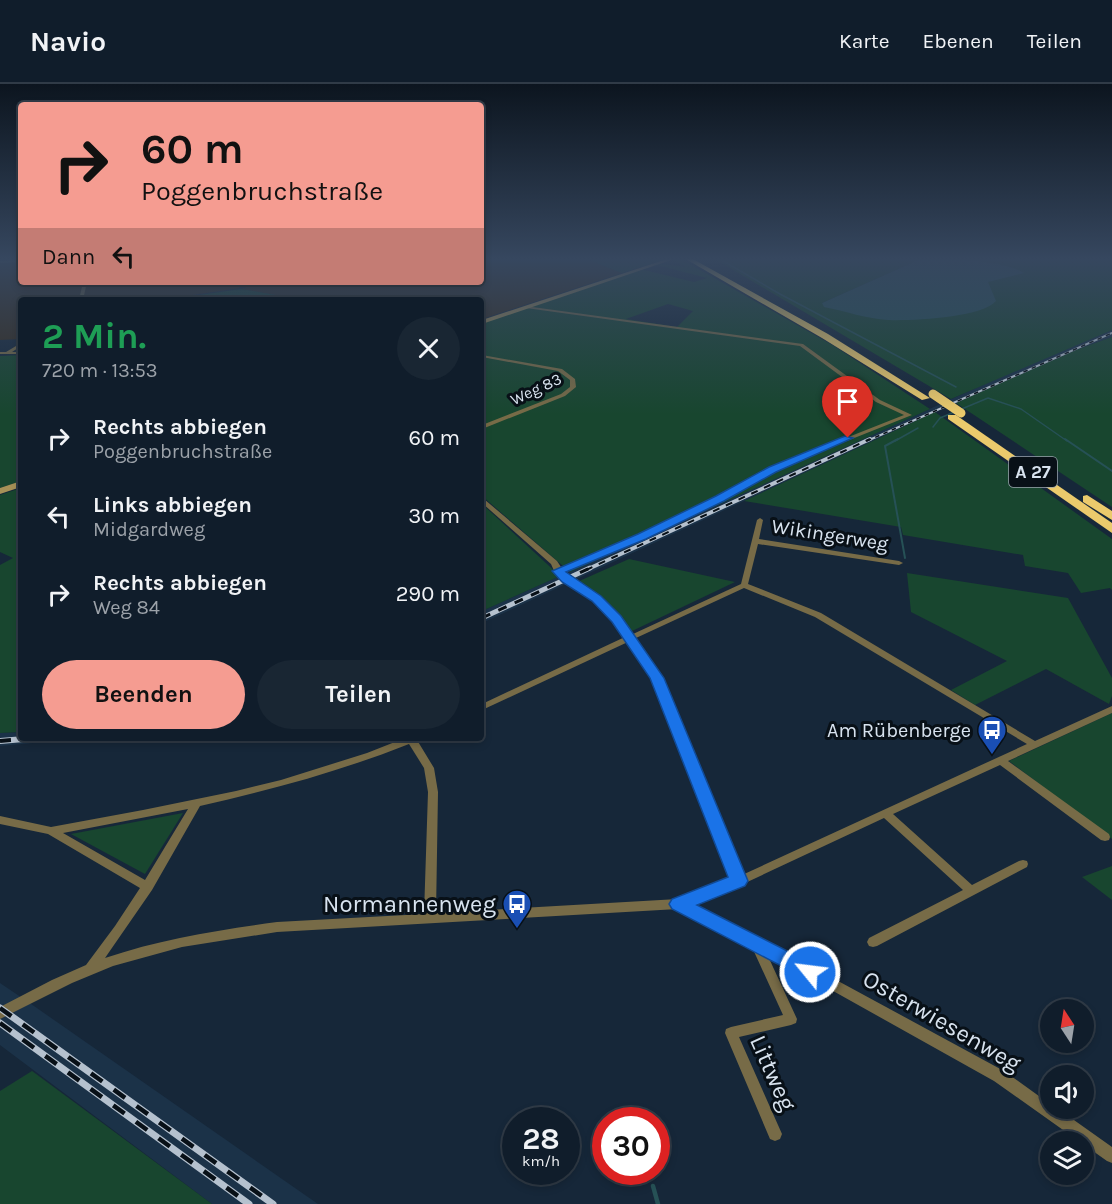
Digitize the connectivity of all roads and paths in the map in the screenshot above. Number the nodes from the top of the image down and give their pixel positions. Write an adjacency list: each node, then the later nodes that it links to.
1 (516, 310): 5 (street)
2 (550, 310): 22 (street)
3 (779, 310): 11 (highway, A 27)
4 (794, 310): 11 (highway, A 27)
5 (484, 320)
6 (18, 347): 7 (street)
7 (8, 352): 8 (street); 9 (street)
8 (18, 352)
9 (0, 353)
10 (484, 356): 13 (street, Weg 83)
11 (929, 396): 12 (highway, A 27)
12 (957, 415): 17 (highway, A 27); 19 (highway, A 27)
13 (484, 426)
14 (18, 485): 15 (street)
15 (0, 491)
16 (484, 502): 22 (street)
17 (1112, 516)
18 (760, 520): 20 (street, Wikingerweg)
19 (1112, 529)
20 (755, 541): 21 (street, Wikingerweg); 23 (street, Wikingerweg)
21 (899, 563)
22 (558, 571): 24 (street)
23 (744, 585): 24 (street); 29 (street)
24 (631, 638): 25 (street); 37 (street)
25 (484, 706)
26 (1112, 709): 29 (street)
27 (407, 741): 31 (street)
28 (414, 741): 41 (street)
29 (1033, 744): 30 (street)
30 (1000, 760): 32 (street); 35 (street)
31 (196, 804): 34 (street); 38 (street)
32 (885, 813): 37 (street); 39 (street)
33 (0, 820): 34 (street)
34 (51, 831): 38 (street)
35 (1105, 837)
36 (1023, 864): 39 (street)
37 (739, 881): 40 (street)
38 (148, 887): 44 (street)
39 (971, 891): 43 (street)
40 (678, 904): 41 (street); 42 (street, Osterwiesenweg)
41 (430, 918): 44 (street)
42 (755, 942): 46 (street, Littweg); 47 (street, Osterwiesenweg)
43 (873, 942)
44 (90, 969): 45 (street)
45 (0, 1013)
46 (775, 1134)
47 (1112, 1156)

